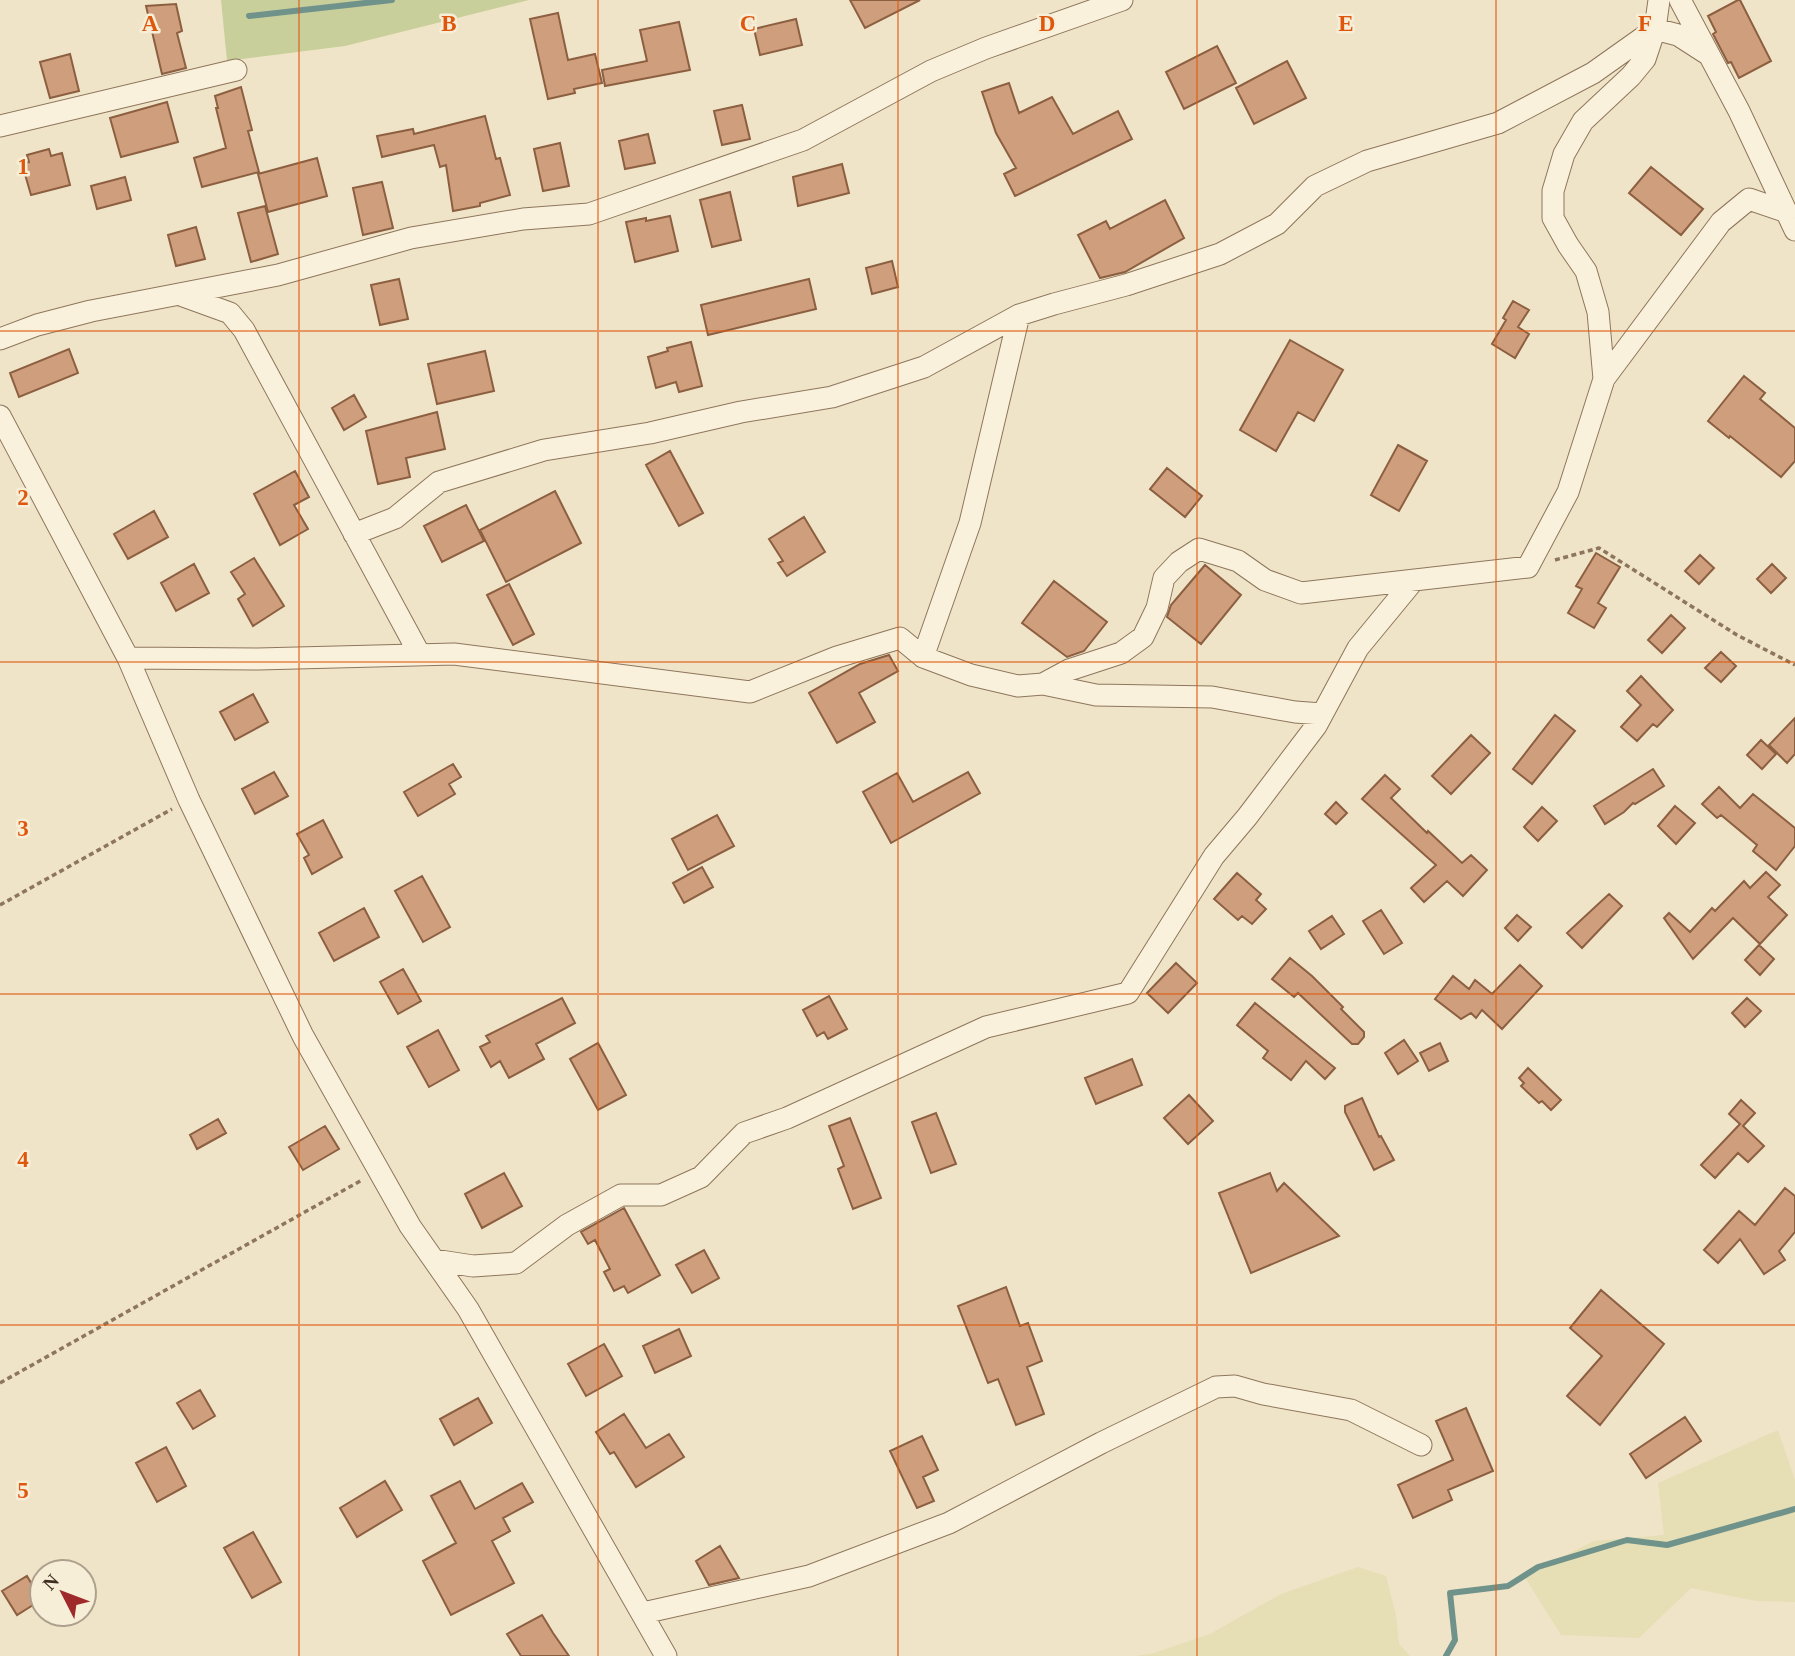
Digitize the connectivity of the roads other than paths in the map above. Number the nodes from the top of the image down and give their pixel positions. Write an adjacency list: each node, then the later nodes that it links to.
1 (1122, 0): 9 (street)
2 (1659, 0): 4 (street)
3 (1681, 0): 5 (street)
4 (1655, 29): 5 (street); 10 (street); 12 (street)
5 (1709, 55): 8 (street)
6 (236, 70): 7 (street)
7 (0, 126)
8 (1791, 221): 12 (street)
9 (181, 295): 11 (street); 14 (street)
10 (1019, 315): 14 (street); 17 (street)
11 (0, 339)
12 (1604, 379): 15 (street)
13 (0, 416): 18 (street)
14 (354, 534): 16 (street)
15 (1414, 580): 19 (street); 20 (street)
16 (419, 655): 17 (street); 18 (street)
17 (923, 657): 19 (street)
18 (128, 658): 21 (street)
19 (1043, 684): 20 (street)
20 (1322, 714): 21 (street)
21 (434, 1260): 23 (street)
22 (1421, 1446): 23 (street)
23 (643, 1614): 24 (street)
24 (666, 1656)

